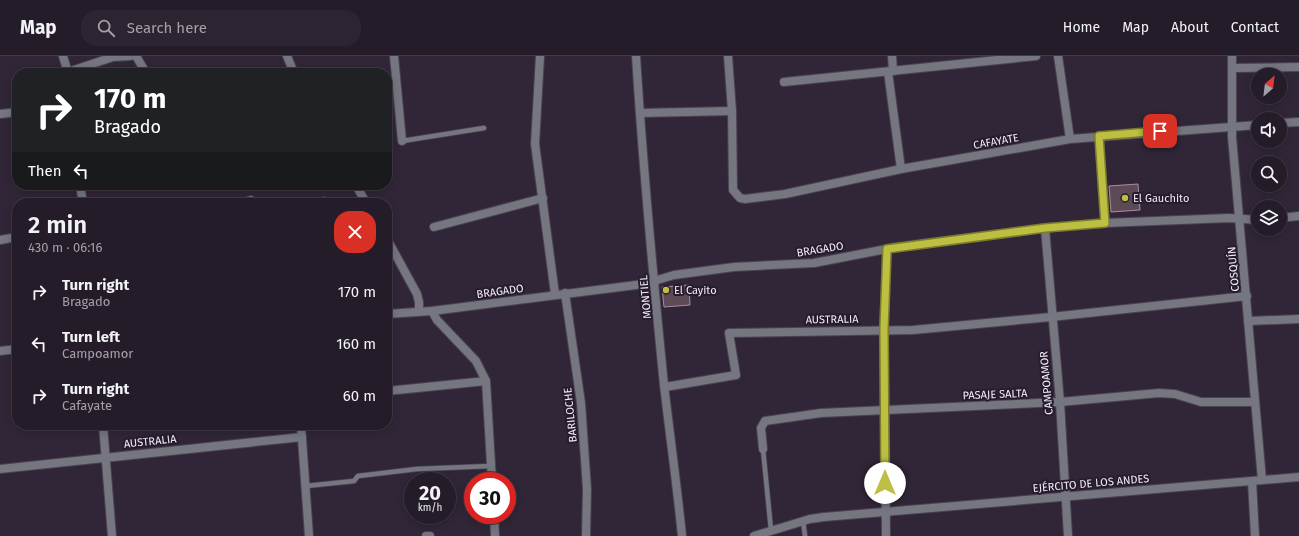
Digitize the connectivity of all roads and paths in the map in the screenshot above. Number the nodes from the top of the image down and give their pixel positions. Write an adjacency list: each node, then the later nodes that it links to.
1 (63, 56): 14 (street)
2 (130, 56): 15 (street)
3 (136, 56): 16 (street)
4 (287, 56): 17 (street)
5 (394, 56): 32 (street)
6 (540, 56): 34 (street)
7 (636, 56): 23 (street, MONTIEL)
8 (728, 56): 21 (street)
9 (892, 56): 19 (street)
10 (1036, 56): 19 (street)
11 (1058, 56): 31 (street)
12 (1232, 56): 18 (street, COSQUÍN)
13 (1299, 67): 18 (street)
14 (67, 68)
15 (80, 68)
16 (143, 68)
17 (292, 68)
18 (1233, 68): 28 (street, COSQUÍN)
19 (890, 71): 20 (street); 33 (street)
20 (784, 82)
21 (732, 110): 23 (street); 33 (street, CAFAYATE)
22 (12, 113): 24 (street)
23 (640, 113): 46 (street, MONTIEL)
24 (0, 114)
25 (1299, 122): 26 (street)
26 (1287, 123)
27 (1251, 125): 28 (street, CAFAYATE)
28 (1232, 126): 30 (street, CAFAYATE); 37 (street, COSQUÍN)
29 (484, 128): 32 (lane)
30 (1099, 136): 31 (street, CAFAYATE); 39 (street)
31 (1070, 138): 33 (street, CAFAYATE)
32 (402, 140)
33 (901, 169)
34 (542, 198): 40 (street); 48 (street)
35 (1299, 216): 36 (street)
36 (1287, 217)
37 (1240, 219): 38 (street, BRAGADO); 39 (street, BRAGADO); 49 (street, COSQUÍN)
38 (1251, 220)
39 (1105, 223): 41 (street, BRAGADO)
40 (434, 227)
41 (1045, 228): 45 (street, BRAGADO); 53 (street, CAMPOAMOR)
42 (12, 238): 43 (street)
43 (0, 240)
44 (392, 248): 50 (street)
45 (887, 249): 46 (street, BRAGADO); 56 (street)
46 (654, 280): 47 (street, BRAGADO); 60 (street, MONTIEL)
47 (565, 293): 48 (street, BRAGADO); 87 (street, BARILOCHE)
48 (555, 294): 51 (street, BRAGADO)
49 (1247, 296): 53 (street, AUSTRALIA); 55 (street, COSQUÍN)
50 (419, 311): 51 (street, BRAGADO); 52 (street, BRAGADO)
51 (432, 312): 59 (street)
52 (392, 314)
53 (1051, 318): 56 (street, AUSTRALIA); 62 (street, CAMPOAMOR)
54 (1299, 319): 55 (street)
55 (1248, 321): 63 (street, COSQUÍN)
56 (884, 329): 60 (street, AUSTRALIA); 64 (street)
57 (12, 350): 58 (street)
58 (0, 351)
59 (486, 381): 61 (street); 70 (street)
60 (665, 387): 88 (street, MONTIEL)
61 (392, 390)
62 (1060, 402): 63 (street, PASAJE SALTA); 64 (street, PASAJE SALTA); 77 (street, CAMPOAMOR)
63 (1254, 402): 74 (street, COSQUÍN)
64 (885, 409): 68 (street, PASAJE SALTA); 78 (street)
65 (103, 430): 69 (street)
66 (301, 430): 67 (street)
67 (302, 437): 69 (street, AUSTRALIA); 76 (street)
68 (763, 449): 81 (lane)
69 (106, 457): 71 (street, AUSTRALIA); 82 (street)
70 (491, 466): 72 (street); 76 (lane)
71 (0, 469)
72 (491, 472)
73 (1299, 477): 74 (street, EJÉRCITO DE LOS ANDES)
74 (1262, 480): 75 (street, EJÉRCITO DE LOS ANDES)
75 (1252, 481): 77 (street, EJÉRCITO DE LOS ANDES); 93 (street)
76 (306, 486): 83 (street)
77 (1064, 497): 78 (street, EJÉRCITO DE LOS ANDES); 92 (street, CAMPOAMOR)
78 (886, 512): 79 (street, EJÉRCITO DE LOS ANDES); 91 (street)
79 (803, 521): 81 (street, EJÉRCITO DE LOS ANDES); 90 (lane)
80 (494, 524): 86 (street)
81 (772, 530): 89 (street, EJÉRCITO DE LOS ANDES)
82 (112, 536)
83 (309, 536)
84 (426, 536): 85 (street)
85 (430, 536)
86 (495, 536)
87 (586, 536)
88 (682, 536)
89 (754, 536)
90 (805, 536)
91 (886, 536)
92 (1068, 536)
93 (1255, 536)

